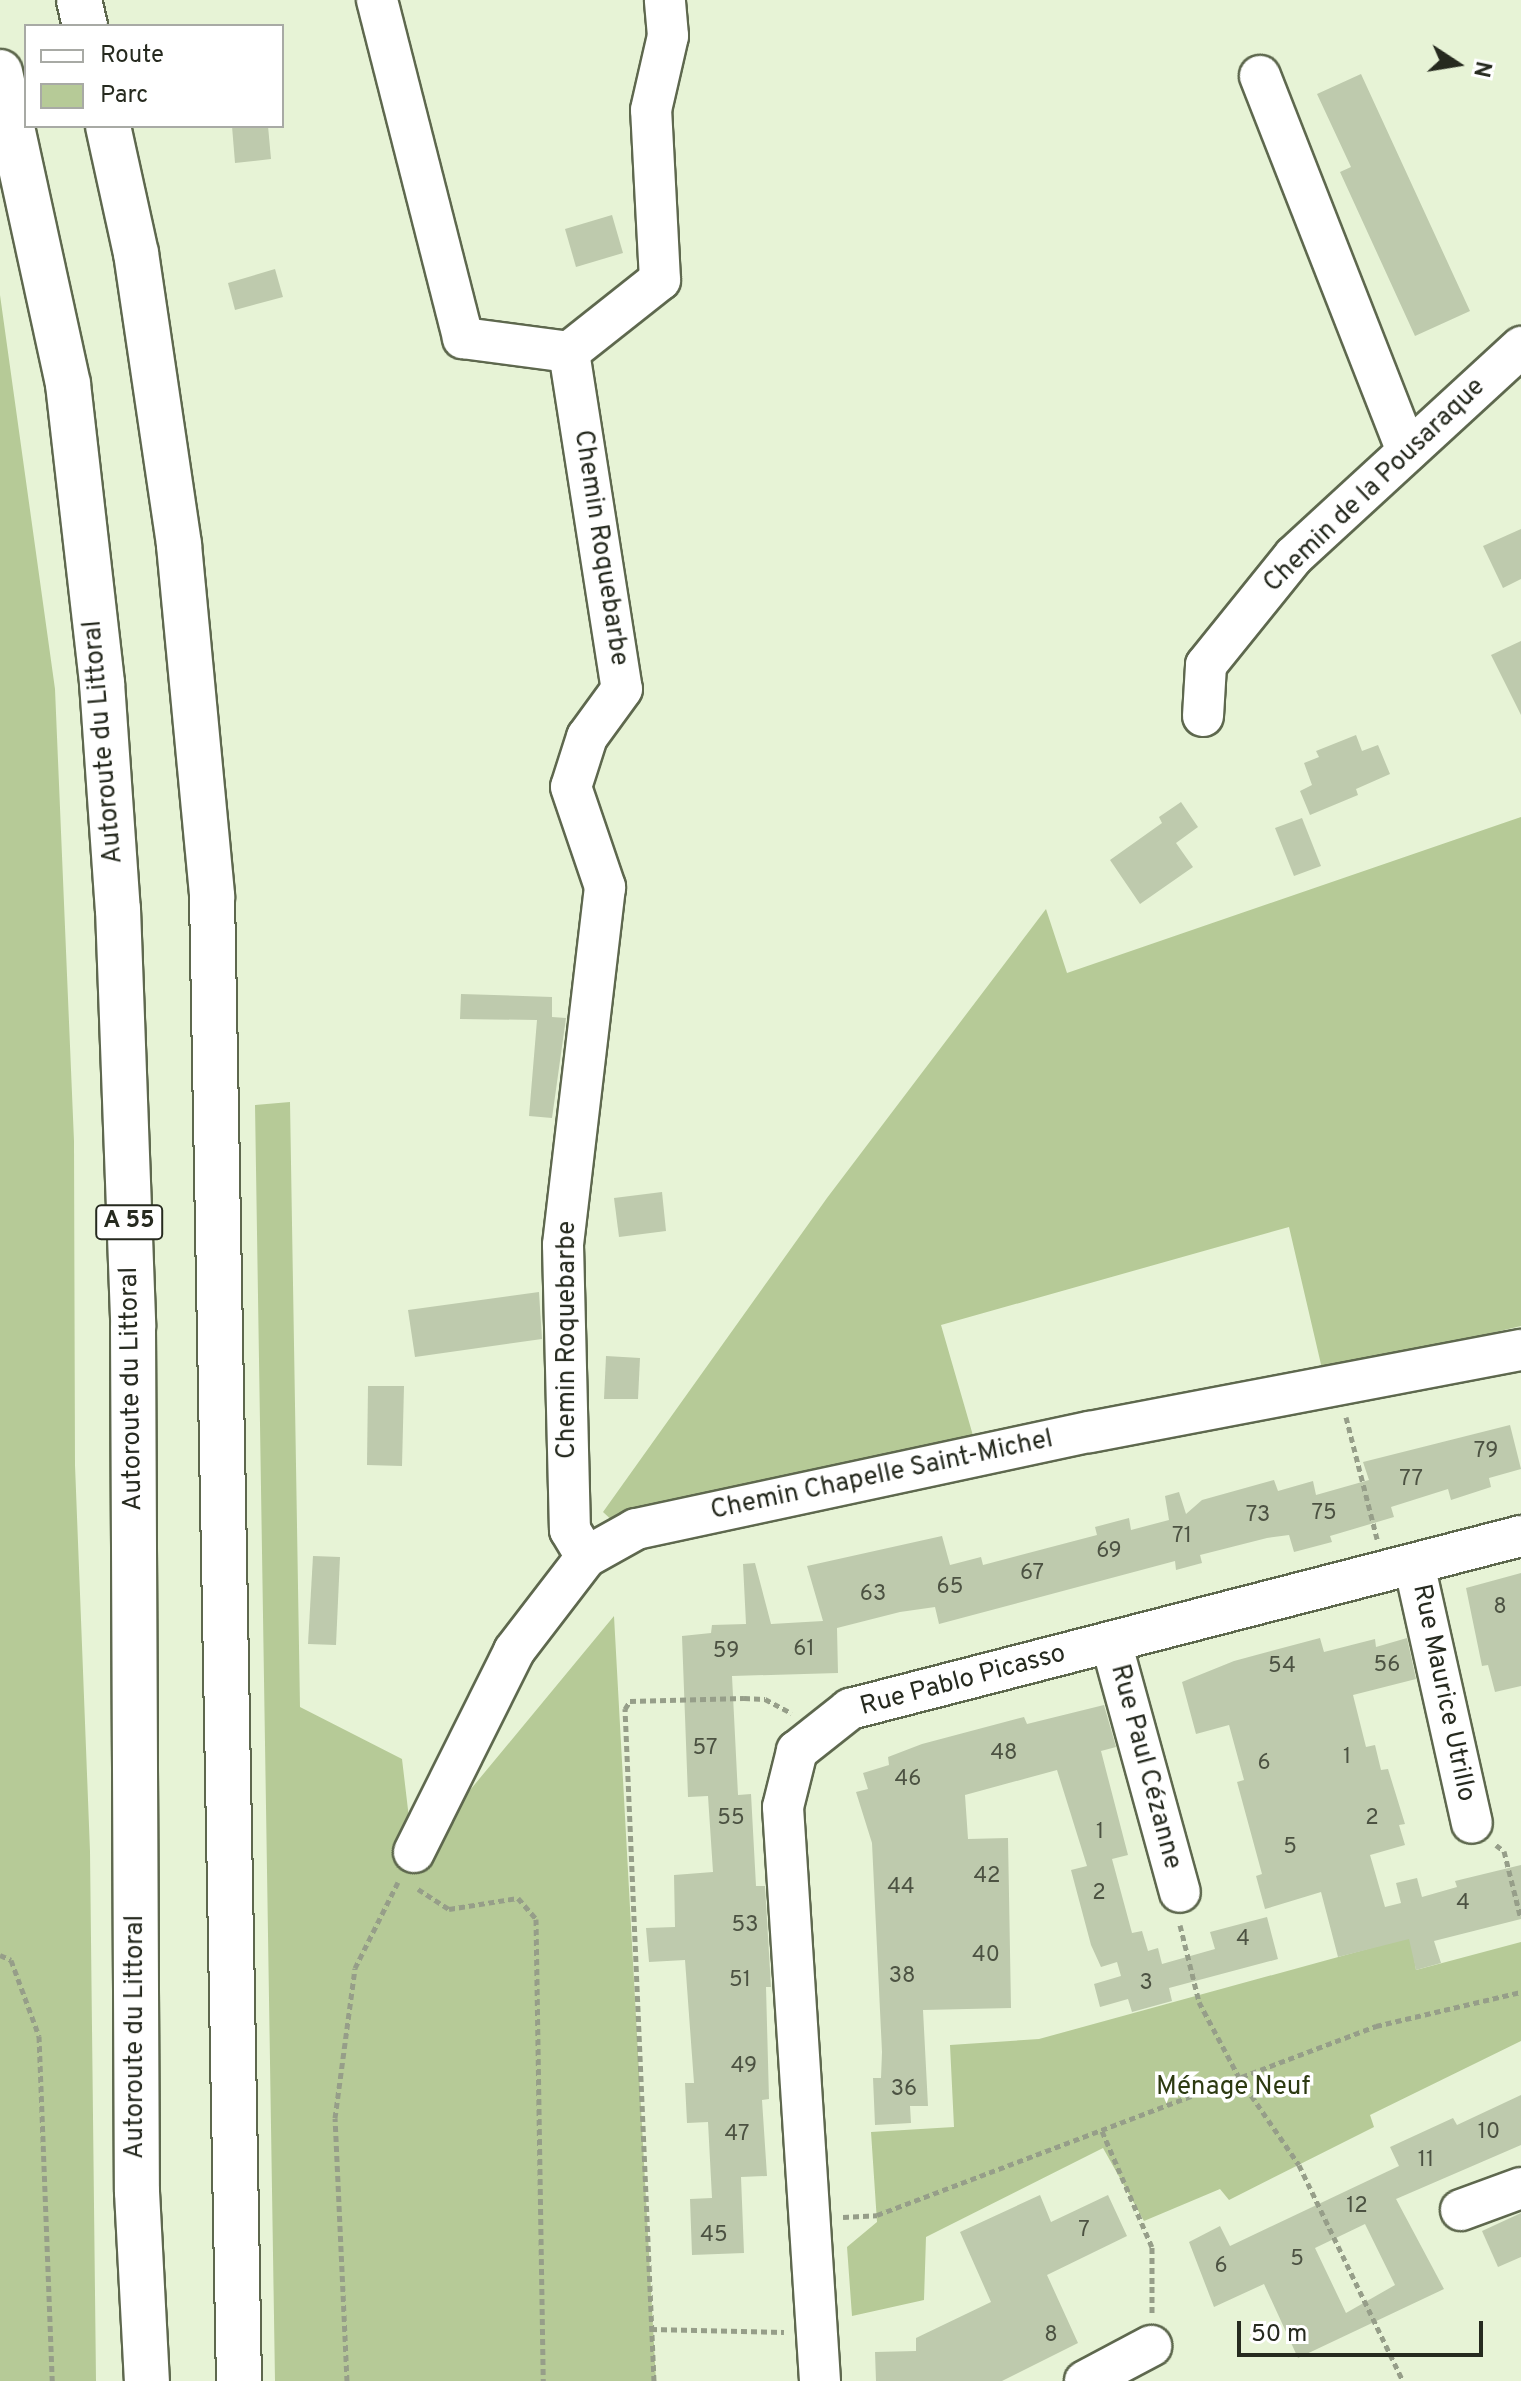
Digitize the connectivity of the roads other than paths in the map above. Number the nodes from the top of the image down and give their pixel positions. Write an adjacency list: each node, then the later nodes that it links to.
1 (79, 0): 4 (highway)
2 (377, 0): 9 (street)
3 (665, 0): 9 (street)
4 (85, 24)
5 (0, 72): 23 (highway, Autoroute du Littoral / A 55)
6 (1260, 76): 10 (street)
7 (108, 128): 24 (highway)
8 (1521, 347): 10 (street, Chemin de la Pousaraque)
9 (569, 352): 14 (street, Chemin Roquebarbe)
10 (1407, 451): 11 (street, Chemin de la Pousaraque)
11 (1203, 716)
12 (1521, 1350): 14 (street, Chemin Chapelle Saint-Michel)
13 (1521, 1536): 15 (street, Rue Pablo Picasso)
14 (586, 1557): 18 (street, Chemin Chapelle Saint-Michel)
15 (1400, 1568): 16 (street, Rue Pablo Picasso); 17 (street, Rue Maurice Utrillo)
16 (1111, 1642): 19 (street, Rue Paul Cézanne); 25 (street, Rue Pablo Picasso)
17 (1472, 1823)
18 (414, 1852)
19 (1180, 1892)
20 (1521, 2188): 21 (street)
21 (1461, 2210)
22 (1151, 2346): 26 (street)
23 (147, 2381)
24 (239, 2381)
25 (820, 2381)
26 (1085, 2381)

